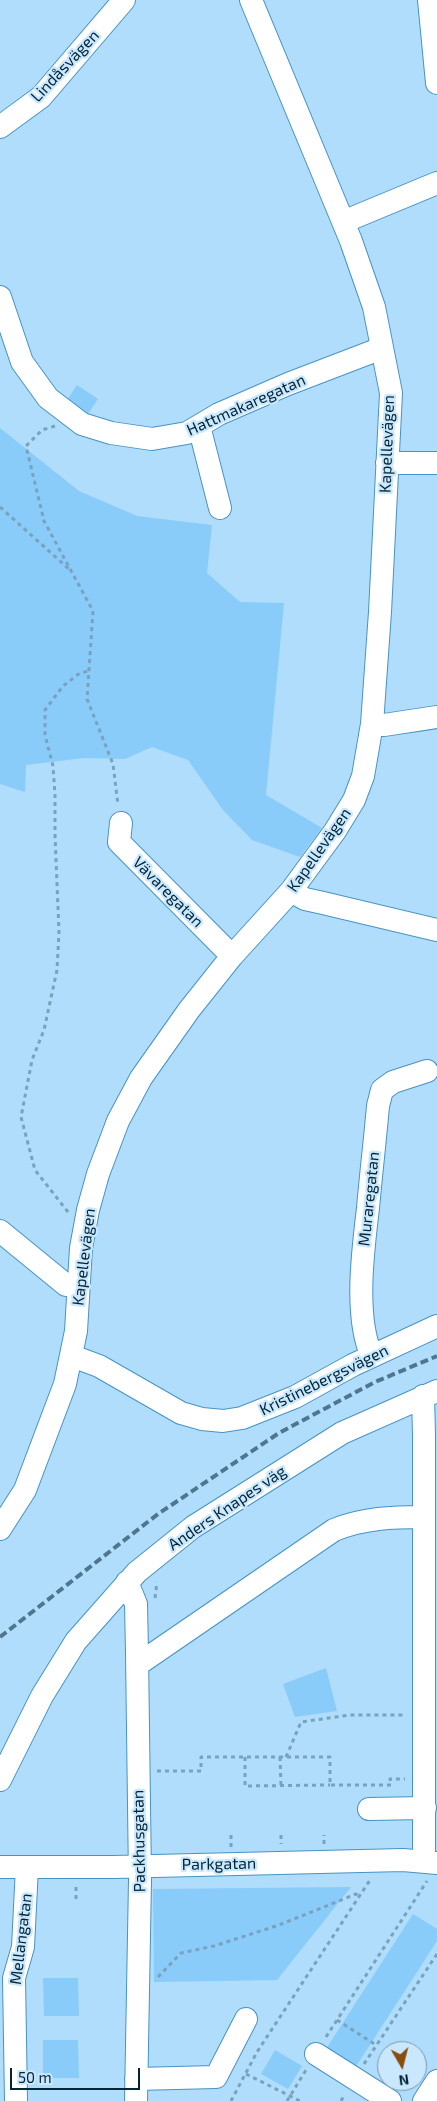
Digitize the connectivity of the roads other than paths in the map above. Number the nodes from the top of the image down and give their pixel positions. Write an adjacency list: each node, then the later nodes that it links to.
1 (124, 0): 5 (street, Lindåsvägen)
2 (251, 0): 7 (street, Kapellevägen)
3 (429, 0): 4 (street)
4 (437, 83)
5 (0, 127)
6 (437, 182): 7 (street)
7 (343, 222): 9 (street, Kapellevägen)
8 (0, 297): 10 (street, Hattmakaregatan)
9 (382, 348): 10 (street, Hattmakaregatan); 11 (street, Kapellevägen)
10 (199, 426): 13 (street)
11 (387, 463): 12 (street); 15 (street, Kapellevägen)
12 (437, 463)
13 (220, 508)
14 (437, 717): 15 (street)
15 (372, 724): 17 (street, Kapellevägen)
16 (121, 822): 19 (street, Vävaregatan)
17 (291, 891): 18 (street); 19 (street, Kapellevägen)
18 (437, 930)
19 (232, 956): 22 (street, Kapellevägen)
20 (428, 1071): 25 (street, Muraregatan)
21 (0, 1231): 22 (street)
22 (78, 1287): 24 (street, Kapellevägen)
23 (437, 1326): 25 (street, Kristinebergsvägen)
24 (72, 1356): 25 (street, Kristinebergsvägen); 28 (street, Kapellevägen)
25 (372, 1356)
26 (430, 1394): 27 (street); 30 (street, Anders Knapes väg)
27 (431, 1436): 29 (street)
28 (0, 1529)
29 (429, 1530): 31 (street); 33 (street)
30 (128, 1582): 32 (street, Anders Knapes väg); 35 (street, Packhusgatan)
31 (140, 1663)
32 (0, 1780)
33 (425, 1808): 34 (street); 38 (street)
34 (369, 1809)
35 (140, 1866): 37 (street, Parkgatan); 38 (street, Parkgatan); 42 (street, Packhusgatan)
36 (0, 1867): 37 (street, Parkgatan)
37 (27, 1867): 43 (street, Mellangatan)
38 (430, 1867)
39 (246, 2019): 42 (street)
40 (316, 2054): 44 (street)
41 (437, 2081): 45 (street)
42 (136, 2090)
43 (16, 2101)
44 (390, 2101)
45 (424, 2101)

